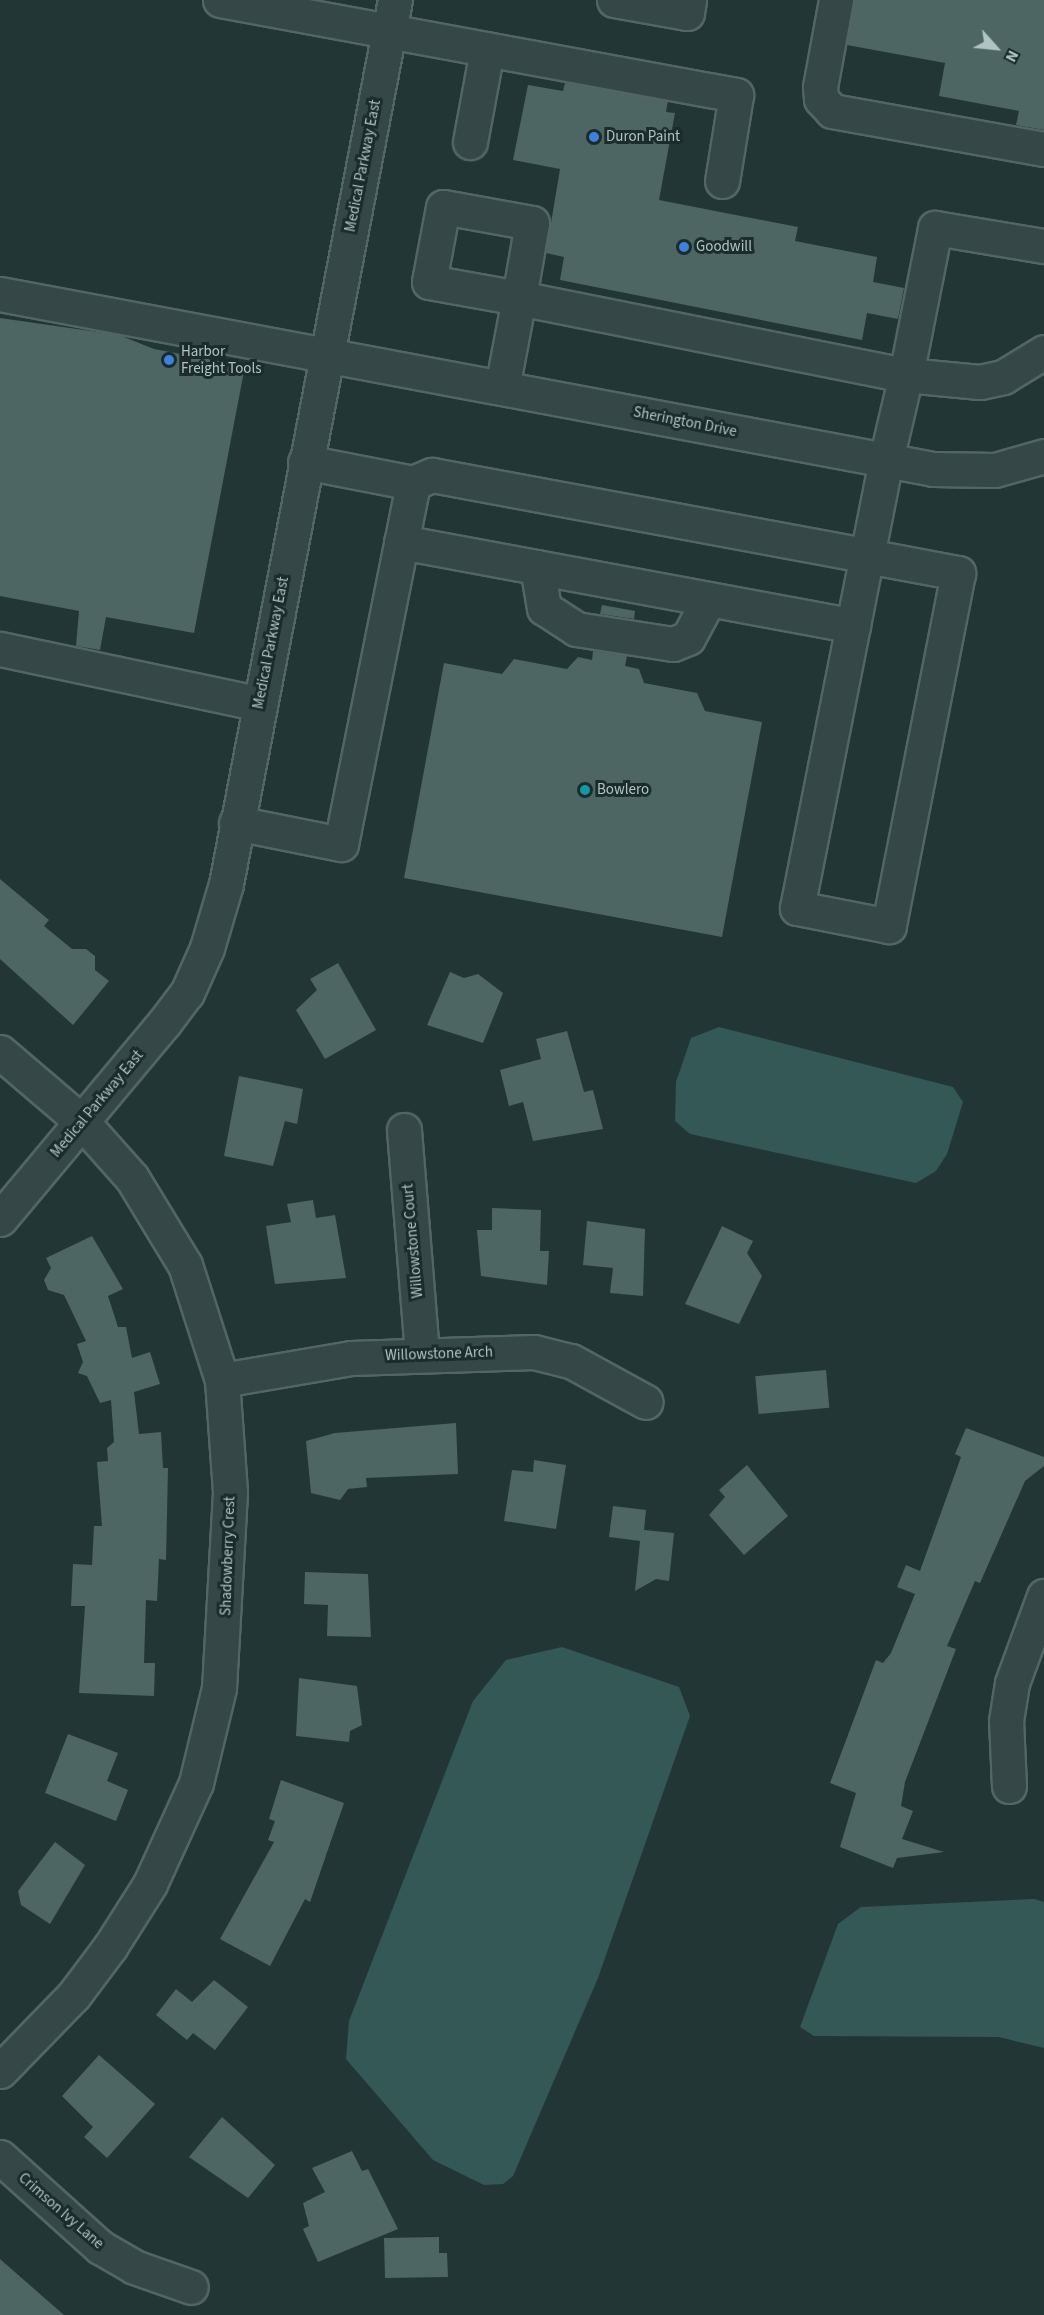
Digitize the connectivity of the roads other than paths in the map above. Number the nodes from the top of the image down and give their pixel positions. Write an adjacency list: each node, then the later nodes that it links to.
1 (220, 0): 6 (street)
2 (394, 0): 6 (street, Medical Parkway East)
3 (614, 0): 4 (street)
4 (689, 0)
5 (836, 0): 9 (street)
6 (389, 32): 7 (street); 14 (street, Medical Parkway East)
7 (487, 50): 8 (street); 10 (street)
8 (470, 142)
9 (1044, 149)
10 (722, 181)
11 (1044, 246): 15 (street)
12 (0, 294): 14 (street, Sherington Drive)
13 (1044, 352): 15 (street)
14 (325, 355): 16 (street, Sherington Drive); 19 (street, Medical Parkway East)
15 (906, 375): 16 (street); 18 (street)
16 (502, 388): 18 (street, Sherington Drive)
17 (1044, 456): 18 (street, Sherington Drive)
18 (886, 460): 22 (street)
19 (305, 462): 20 (street); 27 (street, Medical Parkway East)
20 (413, 483): 21 (street); 22 (street)
21 (401, 542): 23 (street); 28 (street)
22 (867, 556): 25 (street); 25 (street)
23 (537, 567): 24 (street); 24 (street)
24 (709, 599): 25 (street)
25 (853, 626)
26 (0, 648): 27 (street)
27 (260, 704): 28 (street, Medical Parkway East)
28 (236, 823): 30 (street, Medical Parkway East)
29 (0, 1052): 30 (street, Shadowberry Crest)
30 (83, 1123): 32 (street, Medical Parkway East); 34 (street, Shadowberry Crest)
31 (404, 1130): 33 (street, Willowstone Court)
32 (0, 1219)
33 (422, 1353): 34 (street, Willowstone Arch); 35 (street, Willowstone Arch)
34 (222, 1380): 38 (street, Shadowberry Crest)
35 (646, 1402)
36 (1044, 1596): 37 (street)
37 (1009, 1786)
38 (0, 2071)
39 (0, 2157): 40 (street, Crimson Ivy Lane)
40 (191, 2287)

